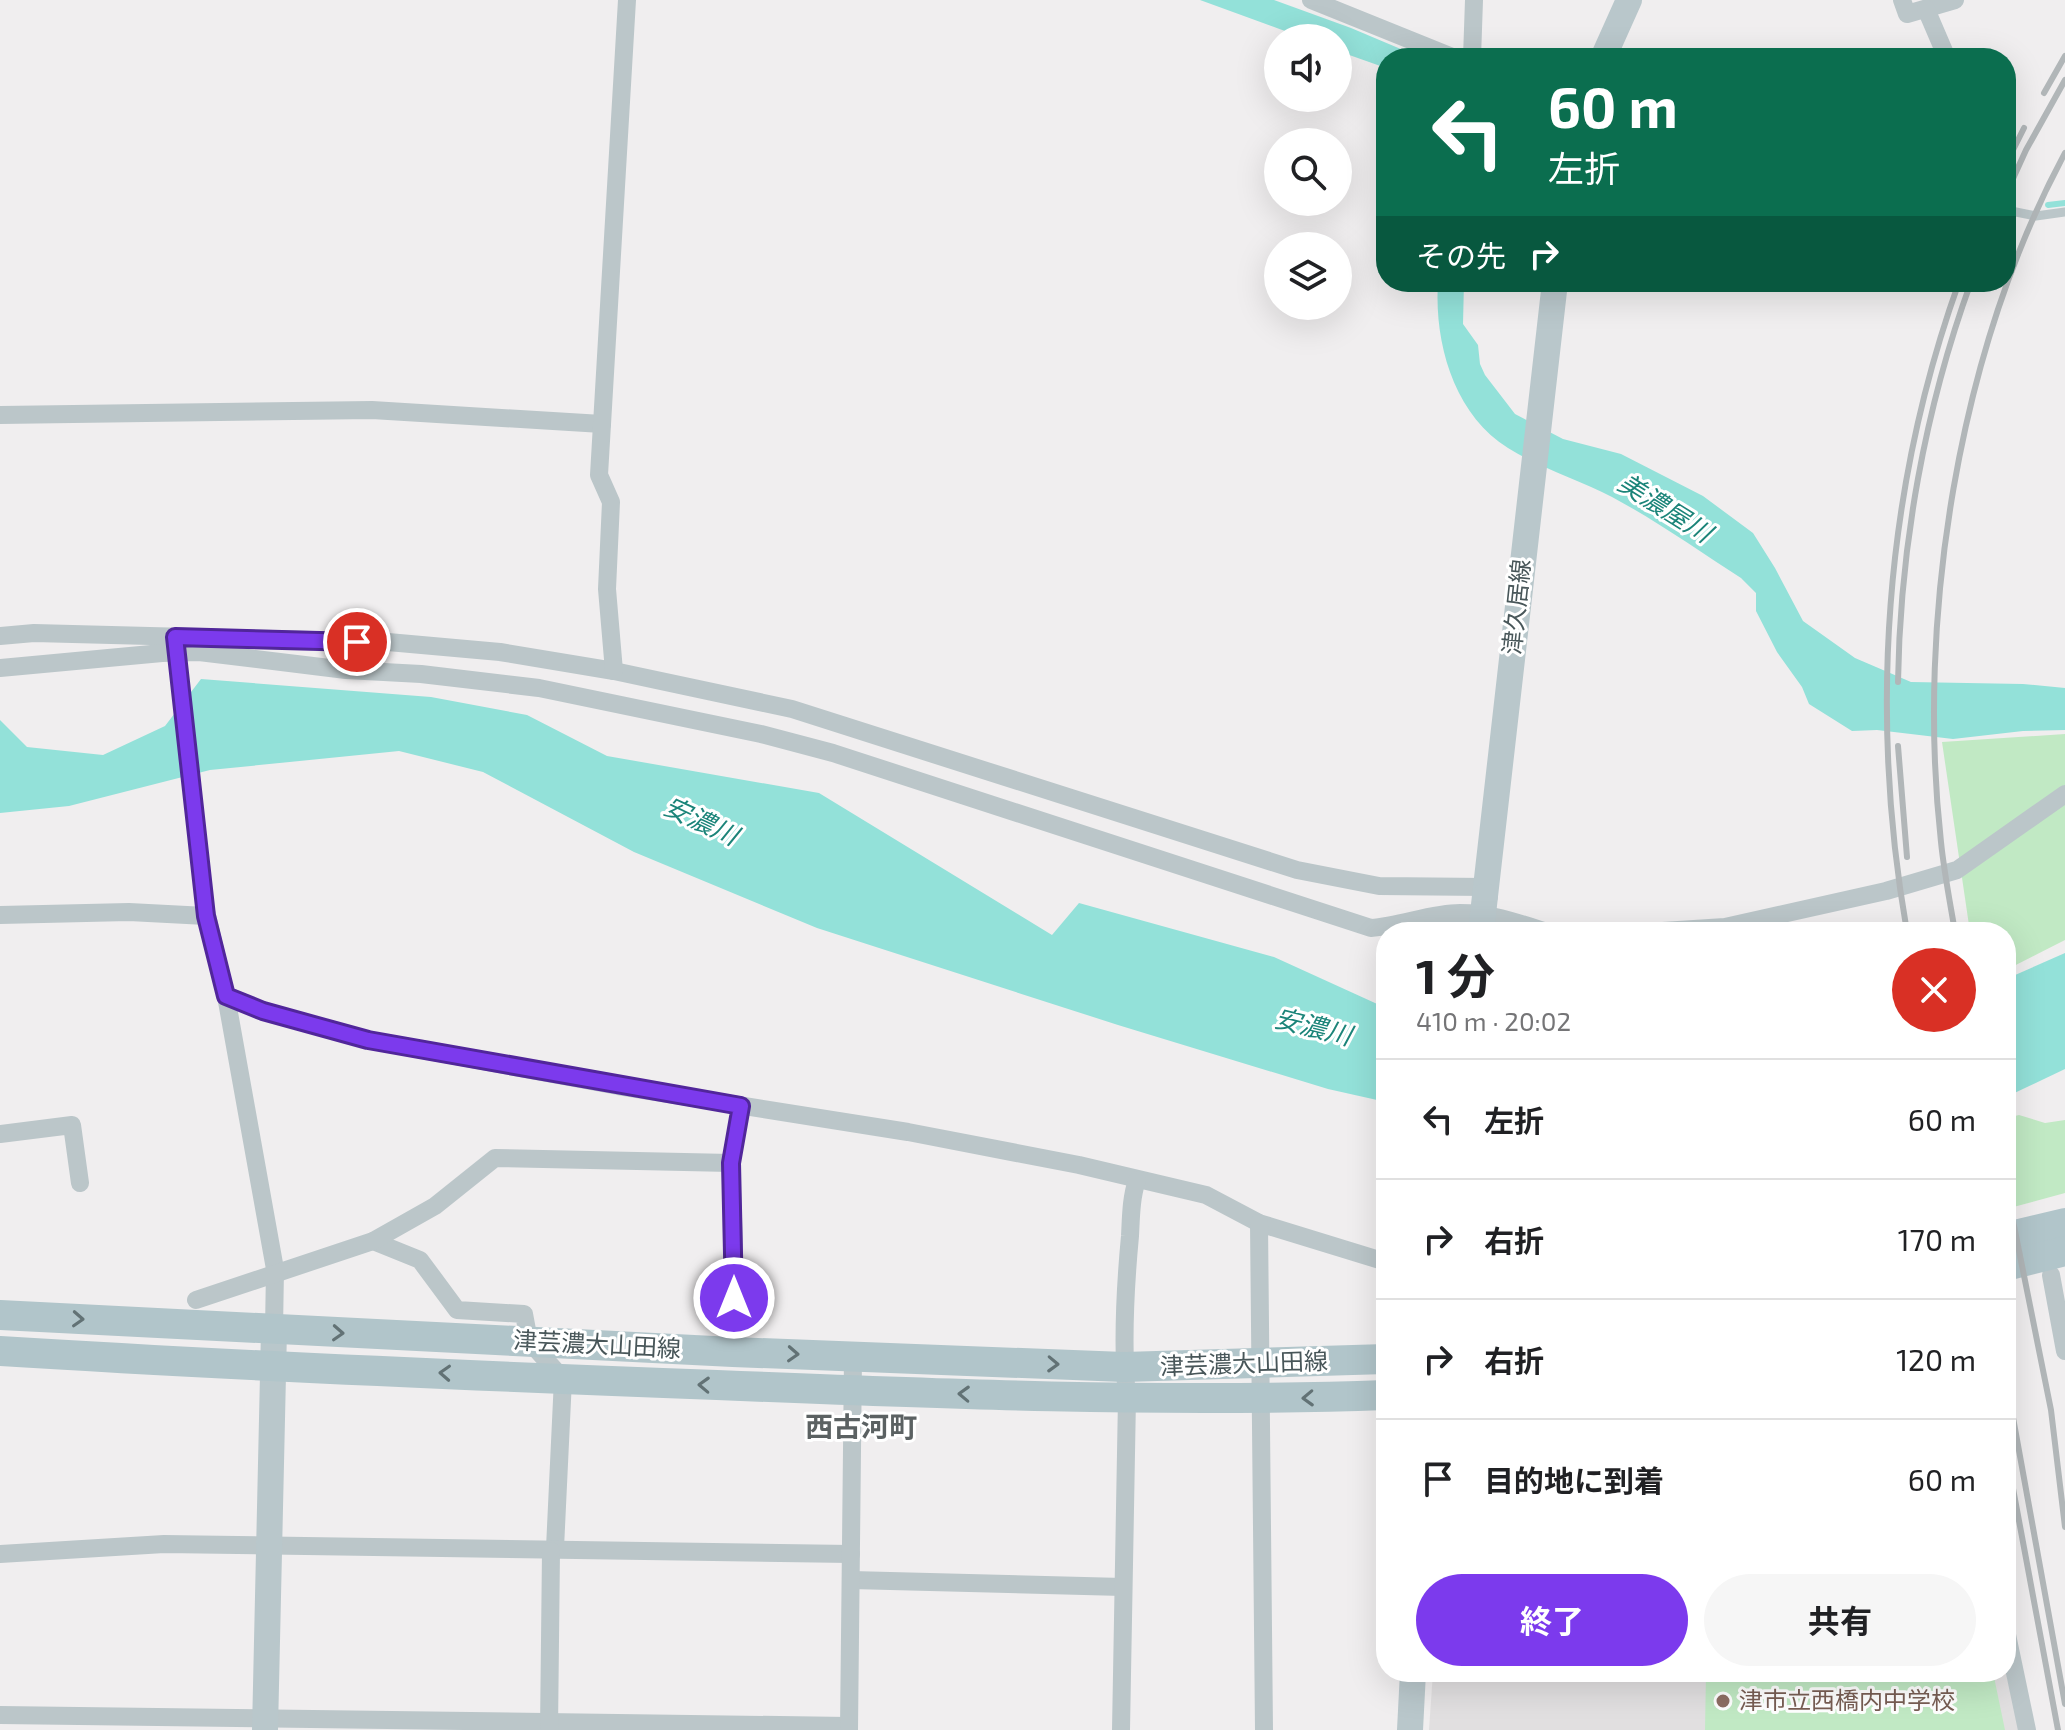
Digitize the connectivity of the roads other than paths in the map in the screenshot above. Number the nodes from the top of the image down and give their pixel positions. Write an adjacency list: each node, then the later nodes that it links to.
1 (627, 0): 16 (street)
2 (1311, 0): 8 (street)
3 (1474, 0): 9 (street)
4 (1902, 0): 7 (street)
5 (1955, 0): 7 (street)
6 (1622, 3): 10 (main road)
7 (1926, 9): 11 (street)
8 (1430, 48)
9 (1472, 48)
10 (1606, 48)
11 (1943, 48)
12 (2016, 212): 13 (lane)
13 (2065, 212)
14 (1554, 292): 22 (main road, 津久居線)
15 (0, 415): 16 (street)
16 (602, 424): 20 (street)
17 (0, 636): 18 (street)
18 (175, 637): 20 (street); 23 (street, bridge)
19 (0, 668): 29 (street)
20 (614, 671): 22 (street)
21 (2065, 794): 28 (street)
22 (1485, 892): 26 (main road, 津久居線, bridge)
23 (205, 911): 24 (street); 30 (street)
24 (0, 915)
25 (1412, 922): 27 (street)
26 (1482, 922)
27 (1518, 922)
28 (1747, 922)
29 (1376, 928)
30 (226, 996): 31 (street); 43 (street)
31 (741, 1106): 33 (street); 34 (street)
32 (0, 1134): 35 (street)
33 (731, 1163): 39 (street); 49 (street)
34 (1137, 1180): 36 (street); 55 (street)
35 (80, 1183)
36 (1259, 1223): 40 (street); 54 (street)
37 (2065, 1223): 38 (main road)
38 (2016, 1235)
39 (373, 1241): 43 (street); 47 (street)
40 (1376, 1259)
41 (2058, 1263): 42 (main road); 48 (street)
42 (2016, 1265)
43 (275, 1274): 44 (street); 46 (street)
44 (196, 1300)
45 (3, 1315): 46 (main road, 津芸濃大山田線, one-way to 46); 50 (street)
46 (274, 1330): 47 (main road, 津芸濃大山田線, one-way to 47); 53 (main road)
47 (529, 1341): 49 (main road, 津芸濃大山田線); 56 (street)
48 (2065, 1351)
49 (733, 1352): 51 (main road, 津芸濃大山田線, one-way to 51)
50 (1, 1354): 53 (main road, 津芸濃大山田線)
51 (853, 1357): 55 (main road, 津芸濃大山田線, one-way to 55); 57 (street)
52 (1376, 1359): 54 (main road, 津芸濃大山田線)
53 (274, 1364): 56 (main road, 津芸濃大山田線, one-way to 53); 61 (main road)
54 (1262, 1364): 55 (main road, 津芸濃大山田線); 60 (street)
55 (1124, 1367): 59 (street)
56 (563, 1379): 57 (main road, 津芸濃大山田線, one-way to 56); 62 (street)
57 (853, 1391): 59 (main road, 津芸濃大山田線, one-way to 57); 64 (street)
58 (1376, 1395): 60 (main road, 津芸濃大山田線, one-way to 60)
59 (1127, 1398): 60 (main road, 津芸濃大山田線); 66 (street)
60 (1261, 1400): 75 (street)
61 (269, 1545): 62 (street); 63 (street); 70 (main road)
62 (553, 1550): 64 (street); 72 (street)
63 (0, 1554)
64 (851, 1554): 65 (street)
65 (851, 1580): 66 (street); 73 (street)
66 (1123, 1587): 74 (street)
67 (2016, 1678): 77 (street)
68 (1412, 1682): 76 (main road)
69 (0, 1715): 70 (street)
70 (266, 1724): 71 (street)
71 (414, 1725): 72 (street)
72 (549, 1726): 73 (street)
73 (849, 1728)
74 (1121, 1730)
75 (1264, 1730)
76 (1410, 1730)
77 (2027, 1730)

